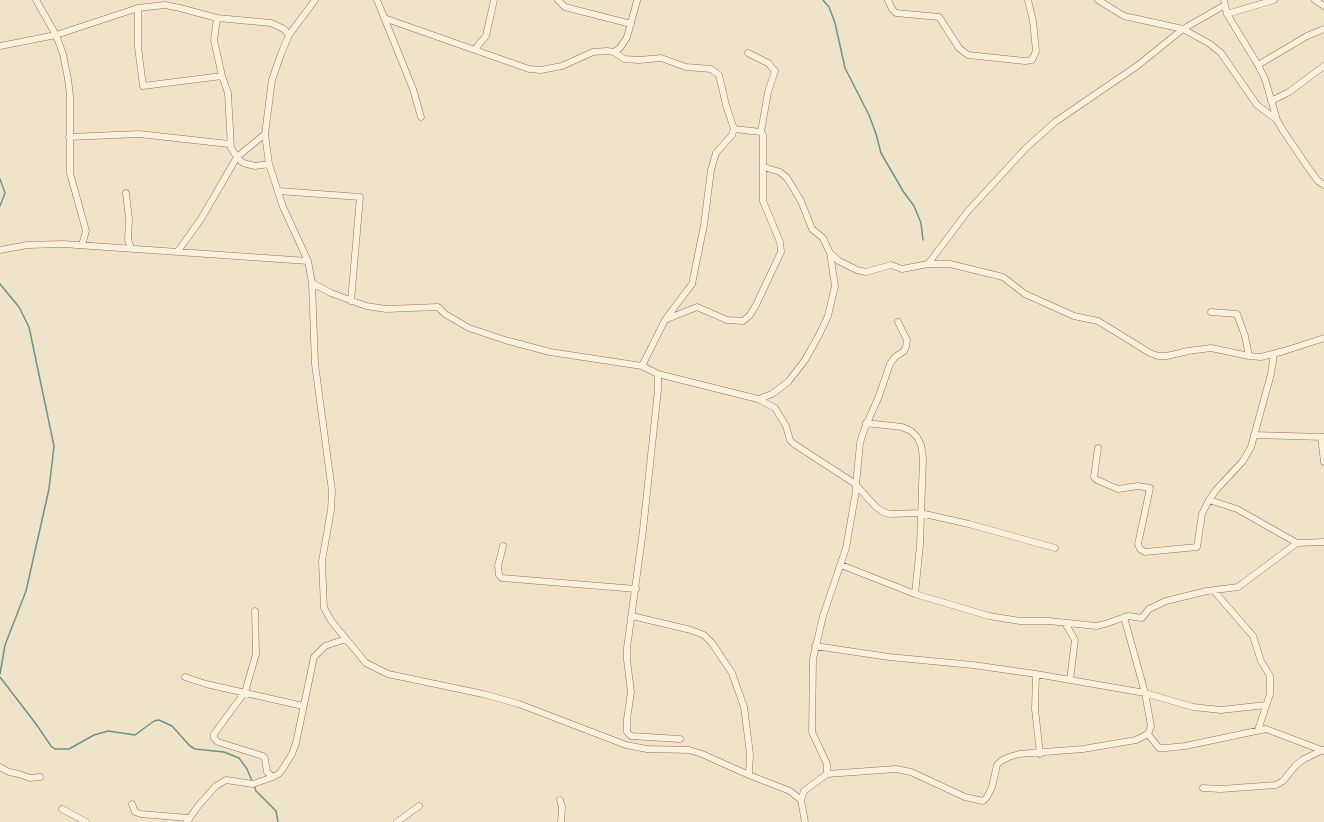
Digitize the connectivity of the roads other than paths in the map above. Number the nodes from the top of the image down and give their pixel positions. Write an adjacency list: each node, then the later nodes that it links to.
1 (36, 0): 21 (street)
2 (315, 0): 22 (street)
3 (377, 0): 17 (street)
4 (494, 0): 24 (street)
5 (558, 0): 18 (street)
6 (888, 0): 7 (street)
7 (1028, 0)
8 (1098, 0): 19 (street)
9 (1274, 0): 15 (street)
10 (1315, 0): 13 (street)
11 (637, 1): 18 (street)
12 (1224, 2): 15 (street); 19 (street)
13 (1324, 6)
14 (138, 8): 16 (street); 21 (street); 29 (street)
15 (1227, 14): 27 (street)
16 (217, 18): 22 (street); 29 (street)
17 (384, 18): 24 (street); 31 (street)
18 (631, 24): 25 (street)
19 (1183, 29): 32 (street); 50 (street)
20 (1324, 29): 27 (street)
21 (56, 35): 23 (street); 36 (street)
22 (289, 35): 35 (street)
23 (0, 46)
24 (475, 49): 25 (street)
25 (614, 52): 33 (street)
26 (748, 53): 34 (street)
27 (1258, 65): 30 (street)
28 (1324, 66): 30 (street)
29 (222, 76): 37 (street)
30 (1271, 101): 32 (street)
31 (420, 117)
32 (1277, 120): 41 (street)
33 (734, 129): 34 (street); 54 (street)
34 (761, 132): 40 (street)
35 (265, 134): 38 (street); 39 (street)
36 (69, 136): 37 (street); 44 (street)
37 (229, 144): 38 (street)
38 (237, 157): 39 (street); 47 (street)
39 (269, 164): 42 (street)
40 (764, 167): 48 (street); 54 (street)
41 (1324, 184)
42 (279, 191): 49 (street); 52 (street)
43 (126, 193): 45 (street)
44 (82, 245): 45 (street); 46 (street)
45 (131, 248): 47 (street)
46 (0, 250)
47 (178, 250): 49 (street)
48 (830, 253): 50 (street); 61 (street)
49 (308, 261): 51 (street)
50 (928, 264): 58 (street)
51 (312, 283): 52 (street); 82 (street)
52 (351, 301): 59 (street)
53 (1211, 312): 58 (street)
54 (665, 320): 59 (street)
55 (898, 322): 62 (street)
56 (1324, 338): 57 (street)
57 (1274, 354): 58 (street); 63 (street)
58 (1249, 356)
59 (642, 366): 60 (street)
60 (658, 374): 61 (street); 75 (street)
61 (758, 399): 67 (street)
62 (866, 423): 67 (street); 69 (street)
63 (1254, 435): 64 (street); 68 (street)
64 (1322, 437): 66 (street)
65 (1098, 448): 68 (street)
66 (1324, 462)
67 (856, 486): 69 (street); 74 (street)
68 (1209, 500): 71 (street)
69 (920, 513): 73 (street); 77 (street)
70 (1324, 542): 71 (street)
71 (1297, 543): 76 (street)
72 (503, 546): 75 (street)
73 (1055, 548)
74 (841, 565): 77 (street); 83 (street)
75 (636, 589): 79 (street)
76 (1214, 591): 80 (street); 89 (street)
77 (915, 594): 81 (street)
78 (255, 611): 87 (street)
79 (632, 616): 93 (street); 98 (street)
80 (1124, 617): 81 (street); 88 (street)
81 (1065, 623): 86 (street)
82 (346, 639): 90 (street); 98 (street)
83 (815, 646): 84 (street); 97 (street)
84 (1036, 674): 86 (street); 95 (street)
85 (185, 677): 87 (street)
86 (1070, 680): 88 (street)
87 (245, 692): 90 (street); 100 (street)
88 (1145, 694): 89 (street); 92 (street)
89 (1266, 705): 91 (street)
90 (303, 706): 100 (street)
91 (1258, 730): 92 (street); 94 (street)
92 (1148, 734): 95 (street)
93 (680, 739)
94 (1324, 751): 101 (street)
95 (1040, 754): 97 (street)
96 (0, 767): 99 (street)
97 (827, 774): 103 (street)
98 (749, 775): 103 (street)
99 (40, 777)
100 (272, 777): 108 (street)
101 (1203, 788)
102 (560, 800): 112 (street)
103 (801, 800): 113 (street)
104 (132, 804): 108 (street)
105 (419, 806): 107 (street)
106 (62, 809): 109 (street)
107 (405, 816): 110 (street); 111 (street)
108 (188, 820)
109 (86, 822)
110 (397, 822)
111 (409, 822)
112 (561, 822)
113 (805, 822)

